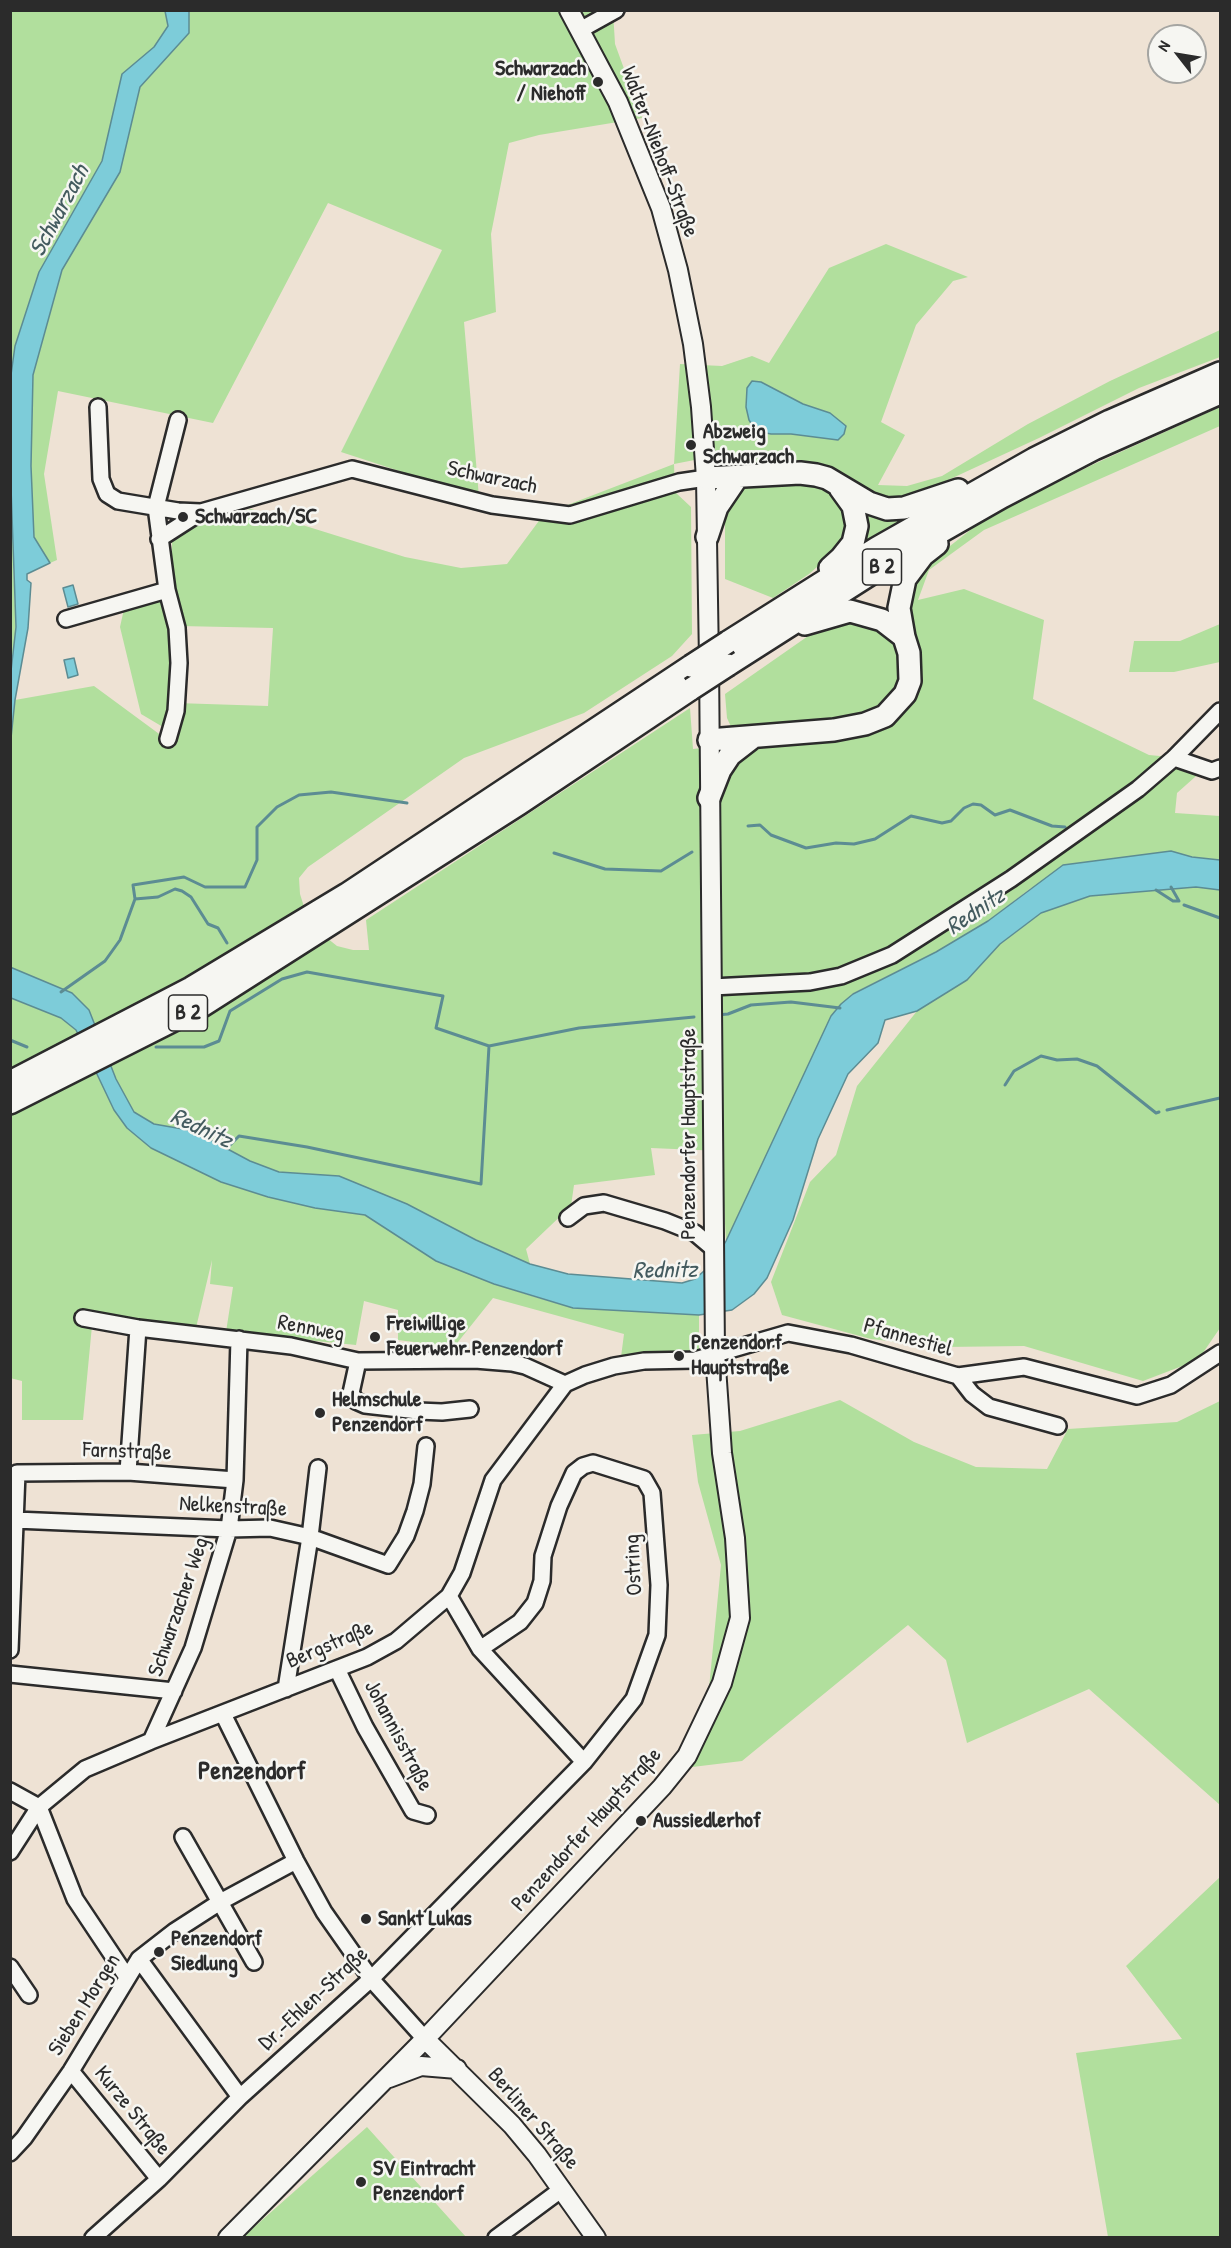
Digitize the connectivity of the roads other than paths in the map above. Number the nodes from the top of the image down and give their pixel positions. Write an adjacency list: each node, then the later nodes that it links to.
1 (569, 10): 3 (main road, Walter-Niehoff-Straße)
2 (616, 10): 3 (street)
3 (580, 30): 10 (main road, Walter-Niehoff-Straße)
4 (1221, 373): 8 (highway, B 2)
5 (1221, 393): 12 (highway, B 2)
6 (98, 406): 13 (street, Schwarzach)
7 (178, 420): 13 (street)
8 (1034, 459): 11 (highway); 18 (highway, B 2)
9 (738, 476): 10 (highway); 11 (highway); 15 (highway)
10 (706, 478): 14 (street, Schwarzach); 15 (main road, Walter-Niehoff-Straße)
11 (835, 482): 18 (highway)
12 (1002, 497): 20 (highway); 21 (highway, B 2)
13 (156, 507): 14 (street, Schwarzach); 16 (street)
14 (201, 512): 16 (street)
15 (707, 537): 25 (main road, Walter-Niehoff-Straße)
16 (159, 539): 17 (street)
17 (166, 590): 19 (street); 24 (street)
18 (798, 596): 29 (highway, B 2, bridge)
19 (66, 619)
20 (904, 637): 21 (highway); 23 (highway)
21 (763, 641): 29 (highway, B 2, bridge)
22 (1221, 711): 26 (street)
23 (752, 738): 25 (highway); 28 (highway)
24 (168, 739)
25 (709, 740): 28 (main road, Penzendorfer Hauptstraße)
26 (1174, 758): 27 (street); 30 (street)
27 (1221, 768)
28 (710, 798): 30 (main road, Penzendorfer Hauptstraße)
29 (352, 901): 31 (highway, B 2); 32 (highway, B 2)
30 (712, 987): 34 (main road, Penzendorfer Hauptstraße)
31 (10, 1082)
32 (10, 1103)
33 (568, 1218): 34 (street)
34 (713, 1255): 38 (main road, Penzendorfer Hauptstraße)
35 (83, 1318): 36 (street, Rennweg)
36 (138, 1328): 37 (street, Rennweg); 47 (street)
37 (238, 1339): 40 (street, Rennweg); 48 (street, Schwarzacher Weg)
38 (715, 1353): 41 (street, Pfannestiel); 42 (street); 75 (main road, Penzendorfer Hauptstraße)
39 (1221, 1353): 41 (street, Pfannestiel)
40 (358, 1361): 42 (street, Rennweg); 43 (street)
41 (958, 1376): 44 (street)
42 (564, 1384): 52 (street, Bergstraße)
43 (470, 1409)
44 (1058, 1426)
45 (426, 1446): 51 (street, Nelkenstraße)
46 (318, 1468): 51 (street)
47 (128, 1472): 48 (street, Farnstraße); 49 (street, Farnstraße)
48 (235, 1480): 50 (street, Schwarzacher Weg)
49 (15, 1520): 50 (street, Nelkenstraße); 54 (street)
50 (229, 1529): 51 (street, Nelkenstraße); 58 (street, Schwarzacher Weg)
51 (310, 1537): 57 (street)
52 (449, 1596): 53 (street); 55 (street, Bergstraße)
53 (480, 1649): 61 (street); 61 (street, Ostring)
54 (10, 1650)
55 (337, 1669): 57 (street, Bergstraße); 64 (street, Johannisstraße)
56 (10, 1674): 58 (street)
57 (286, 1689): 59 (street, Bergstraße)
58 (174, 1691): 60 (street, Schwarzacher Weg)
59 (223, 1714): 60 (street, Bergstraße); 67 (street)
60 (151, 1741): 63 (street, Bergstraße)
61 (584, 1761): 73 (street, Dr.-Ehlen-Straße)
62 (10, 1791): 63 (street)
63 (39, 1807): 66 (street, Bergstraße); 72 (street)
64 (428, 1815)
65 (183, 1836): 68 (street)
66 (10, 1852)
67 (296, 1861): 68 (street, Sieben Morgen); 73 (street)
68 (220, 1902): 69 (street, Sieben Morgen); 70 (street)
69 (140, 1959): 72 (street, Sieben Morgen); 79 (street)
70 (254, 1962)
71 (10, 1967): 74 (street)
72 (127, 1977): 77 (street, Sieben Morgen)
73 (371, 1979): 75 (street); 79 (street, Dr.-Ehlen-Straße)
74 (29, 1995)
75 (425, 2039): 76 (main road, Berliner Straße); 78 (main road, Penzendorfer Hauptstraße)
76 (457, 2069): 78 (main road); 82 (main road, Berliner Straße)
77 (71, 2071): 80 (street, Sieben Morgen); 81 (street, Kurze Straße)
78 (384, 2080): 84 (main road, Penzendorfer Hauptstraße)
79 (240, 2097): 81 (street, Dr.-Ehlen-Straße)
80 (10, 2153)
81 (159, 2179): 83 (street, Dr.-Ehlen-Straße)
82 (562, 2189): 85 (street); 86 (main road, Berliner Straße)
83 (93, 2238)
84 (228, 2238)
85 (496, 2238)
86 (596, 2238)

